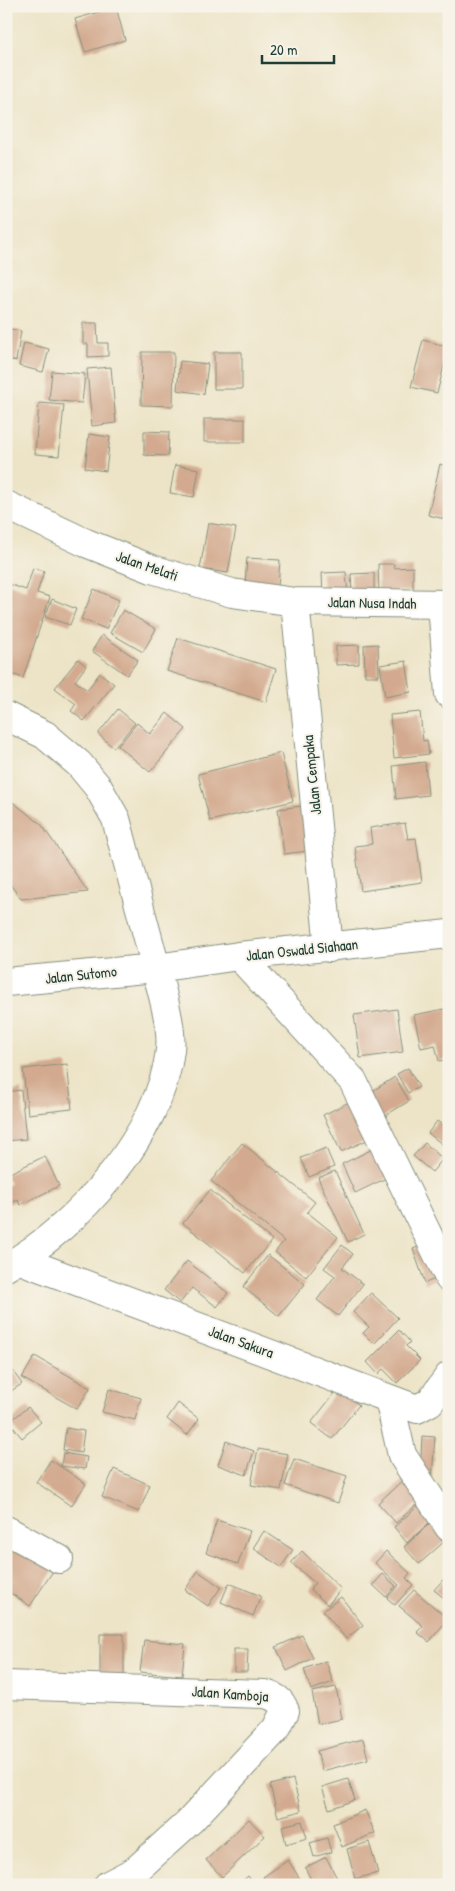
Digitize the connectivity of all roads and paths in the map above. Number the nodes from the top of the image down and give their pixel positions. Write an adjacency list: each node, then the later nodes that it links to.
1 (6, 505): 2 (main road, Jalan Melati)
2 (295, 602): 3 (main road, Jalan Nusa Indah); 7 (main road, Jalan Cempaka)
3 (446, 604): 4 (main road)
4 (449, 694)
5 (6, 716): 9 (main road)
6 (449, 934): 7 (main road, Jalan Oswald Siahaan)
7 (329, 948): 8 (main road, Jalan Oswald Siahaan)
8 (239, 956): 9 (main road, Jalan Oswald Siahaan); 12 (main road)
9 (156, 968): 10 (main road, Jalan Sutomo); 11 (main road)
10 (6, 982)
11 (13, 1264): 14 (main road, Jalan Sakura)
12 (449, 1278)
13 (449, 1376): 14 (main road, Jalan Sakura)
14 (390, 1399): 15 (main road)
15 (449, 1527)
16 (6, 1530): 17 (main road)
17 (59, 1559)
18 (6, 1685): 19 (main road, Jalan Kamboja)
19 (108, 1885)

